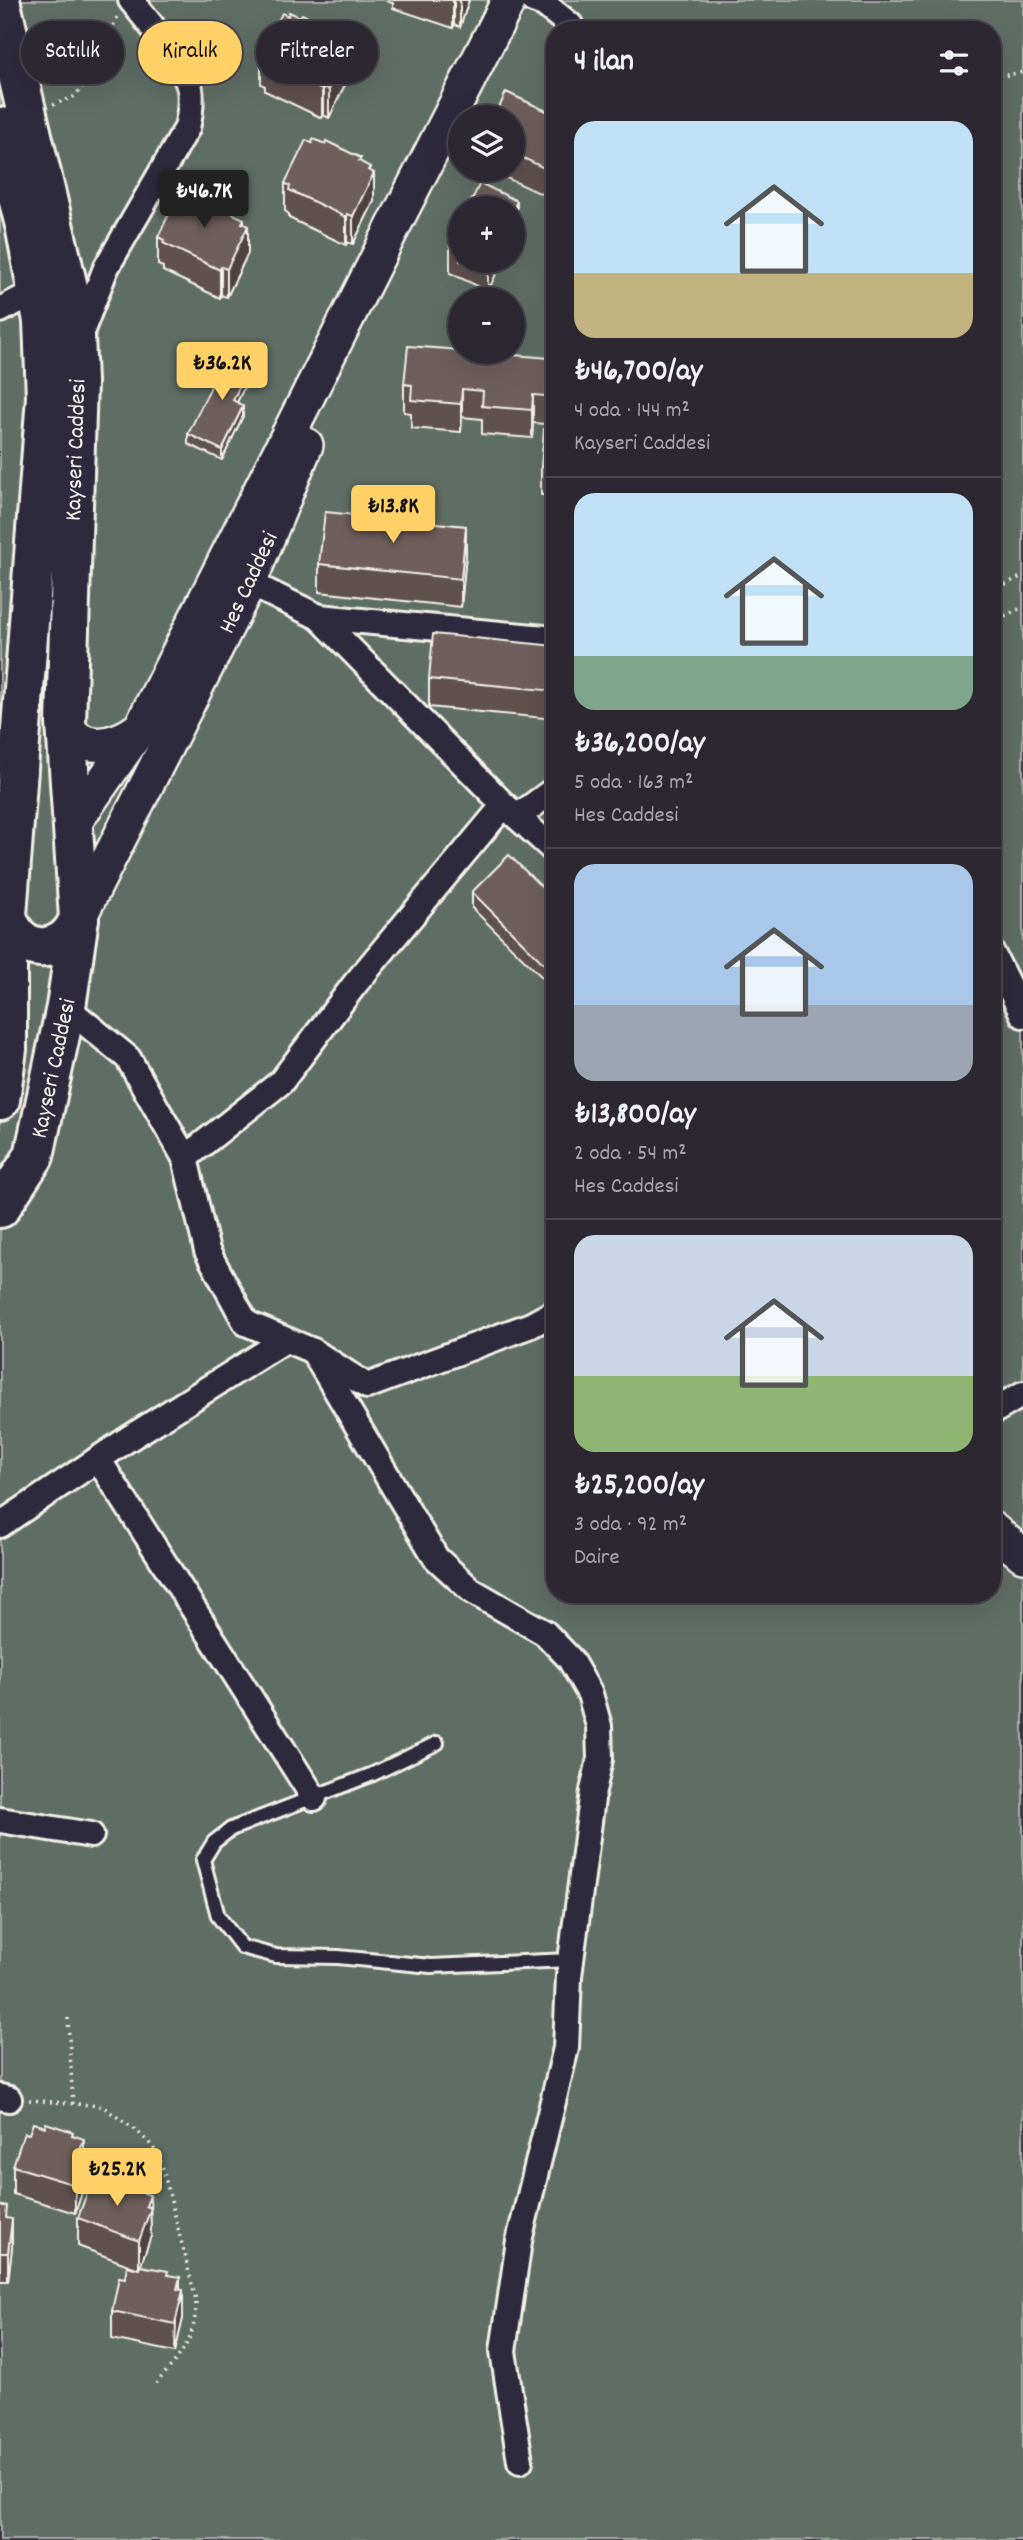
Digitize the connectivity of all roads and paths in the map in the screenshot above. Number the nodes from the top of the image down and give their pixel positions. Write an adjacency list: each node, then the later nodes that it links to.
1 (1, 0): 8 (main road, Kayseri Caddesi)
2 (509, 0): 9 (street, Hes Caddesi)
3 (533, 0): 5 (street)
4 (125, 6): 8 (path); 12 (street)
5 (565, 21)
6 (1023, 72): 7 (path)
7 (1001, 76)
8 (14, 120): 10 (main road, Kayseri Caddesi); 12 (main road, Kayseri Caddesi)
9 (388, 234): 14 (street, Hes Caddesi); 21 (street, Hes Caddesi)
10 (37, 290): 11 (street); 22 (main road, Kayseri Caddesi)
11 (0, 310)
12 (75, 346): 20 (main road, Kayseri Caddesi)
13 (1023, 576): 15 (path)
14 (249, 583): 17 (street); 29 (street, Hes Caddesi)
15 (1001, 586)
16 (1023, 607): 18 (path)
17 (320, 617): 19 (street); 24 (street)
18 (1001, 618)
19 (546, 638)
20 (66, 723): 21 (street); 25 (main road, Kayseri Caddesi)
21 (141, 727): 25 (street, Hes Caddesi)
22 (9, 778): 26 (main road, Kayseri Caddesi)
23 (546, 793): 24 (street)
24 (510, 811): 27 (street); 35 (street)
25 (72, 825): 26 (main road); 29 (main road, Kayseri Caddesi)
26 (6, 839): 28 (main road, Kayseri Caddesi)
27 (546, 843)
28 (8, 910): 29 (main road); 33 (main road, Kayseri Caddesi)
29 (79, 913): 31 (main road, Kayseri Caddesi)
30 (1001, 971): 32 (street)
31 (66, 1007): 35 (street); 36 (main road, Kayseri Caddesi)
32 (1023, 1015)
33 (4, 1027): 34 (main road, Kayseri Caddesi)
34 (0, 1100)
35 (185, 1158): 38 (street)
36 (0, 1208)
37 (546, 1317): 39 (street)
38 (285, 1340): 39 (street); 42 (street)
39 (313, 1351): 50 (street)
40 (1023, 1394): 41 (street)
41 (1001, 1407)
42 (98, 1459): 43 (street); 47 (street)
43 (0, 1525)
44 (1001, 1536): 45 (street)
45 (1023, 1555)
46 (437, 1743): 47 (lane)
47 (314, 1798): 50 (lane)
48 (0, 1820): 49 (street)
49 (91, 1835)
50 (571, 1960): 55 (street)
51 (68, 2018): 53 (path)
52 (5, 2098): 53 (path)
53 (73, 2104): 54 (path)
54 (153, 2387)
55 (520, 2460)

